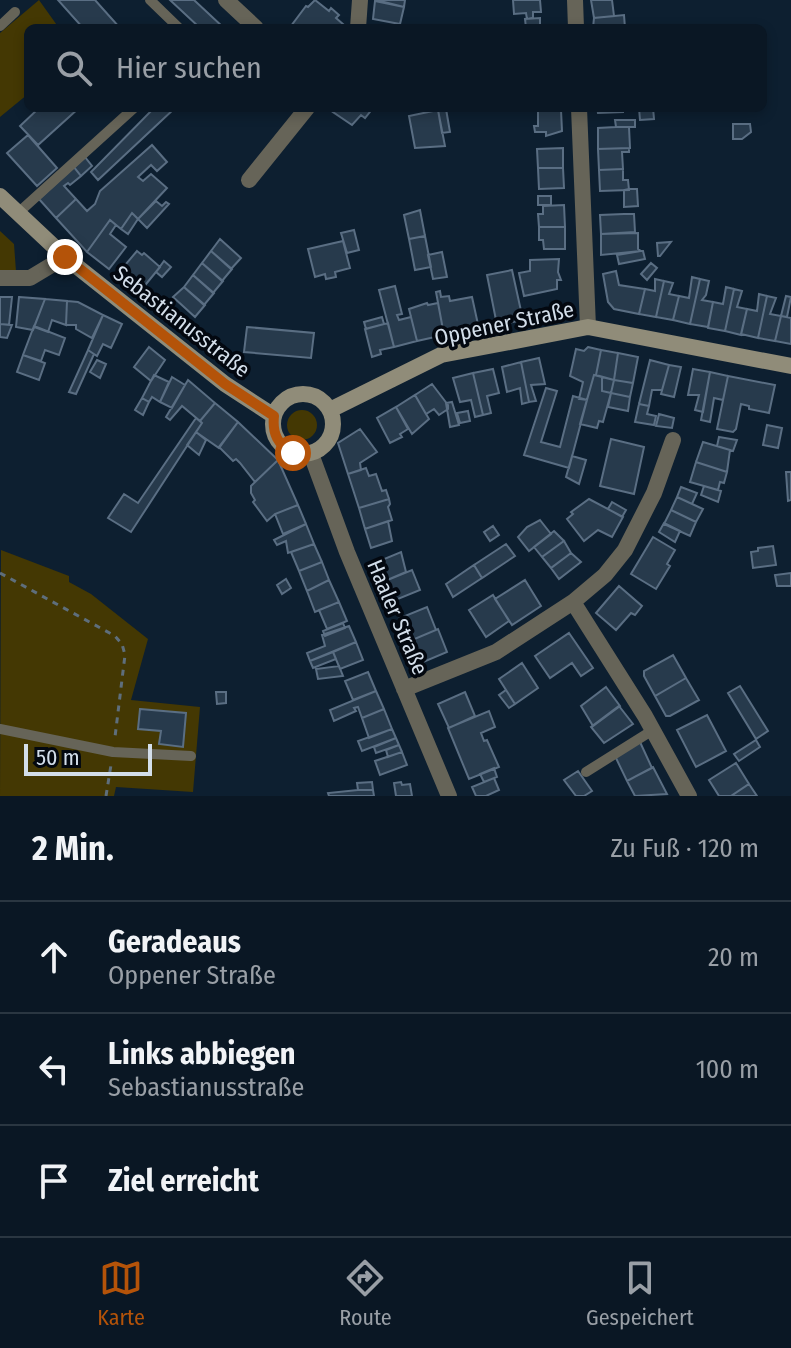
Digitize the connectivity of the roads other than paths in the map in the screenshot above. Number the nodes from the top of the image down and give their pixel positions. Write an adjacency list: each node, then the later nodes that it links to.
1 (150, 0): 6 (lane)
2 (226, 0): 7 (street)
3 (360, 0): 8 (street)
4 (575, 0): 9 (street)
5 (15, 12): 10 (lane)
6 (175, 24)
7 (252, 24)
8 (358, 24)
9 (576, 24)
10 (0, 26)
11 (130, 112): 16 (lane)
12 (304, 112): 14 (street)
13 (579, 112): 19 (street)
14 (249, 180)
15 (0, 196): 16 (street, Sebastianusstraße)
16 (18, 213): 17 (street, Sebastianusstraße)
17 (65, 257): 18 (street); 22 (street, Sebastianusstraße)
18 (0, 278)
19 (588, 327): 20 (street, Oppener Straße); 21 (street, Oppener Straße)
20 (791, 366)
21 (330, 410): 22 (street); 24 (street)
22 (274, 416): 24 (street)
23 (673, 440): 25 (street)
24 (311, 454): 26 (street, Haaler Straße)
25 (573, 602): 26 (street); 28 (street)
26 (404, 689): 31 (street, Haaler Straße)
27 (0, 729): 29 (lane)
28 (653, 730): 30 (lane); 32 (street)
29 (191, 756)
30 (586, 772)
31 (449, 796)
32 (689, 796)

